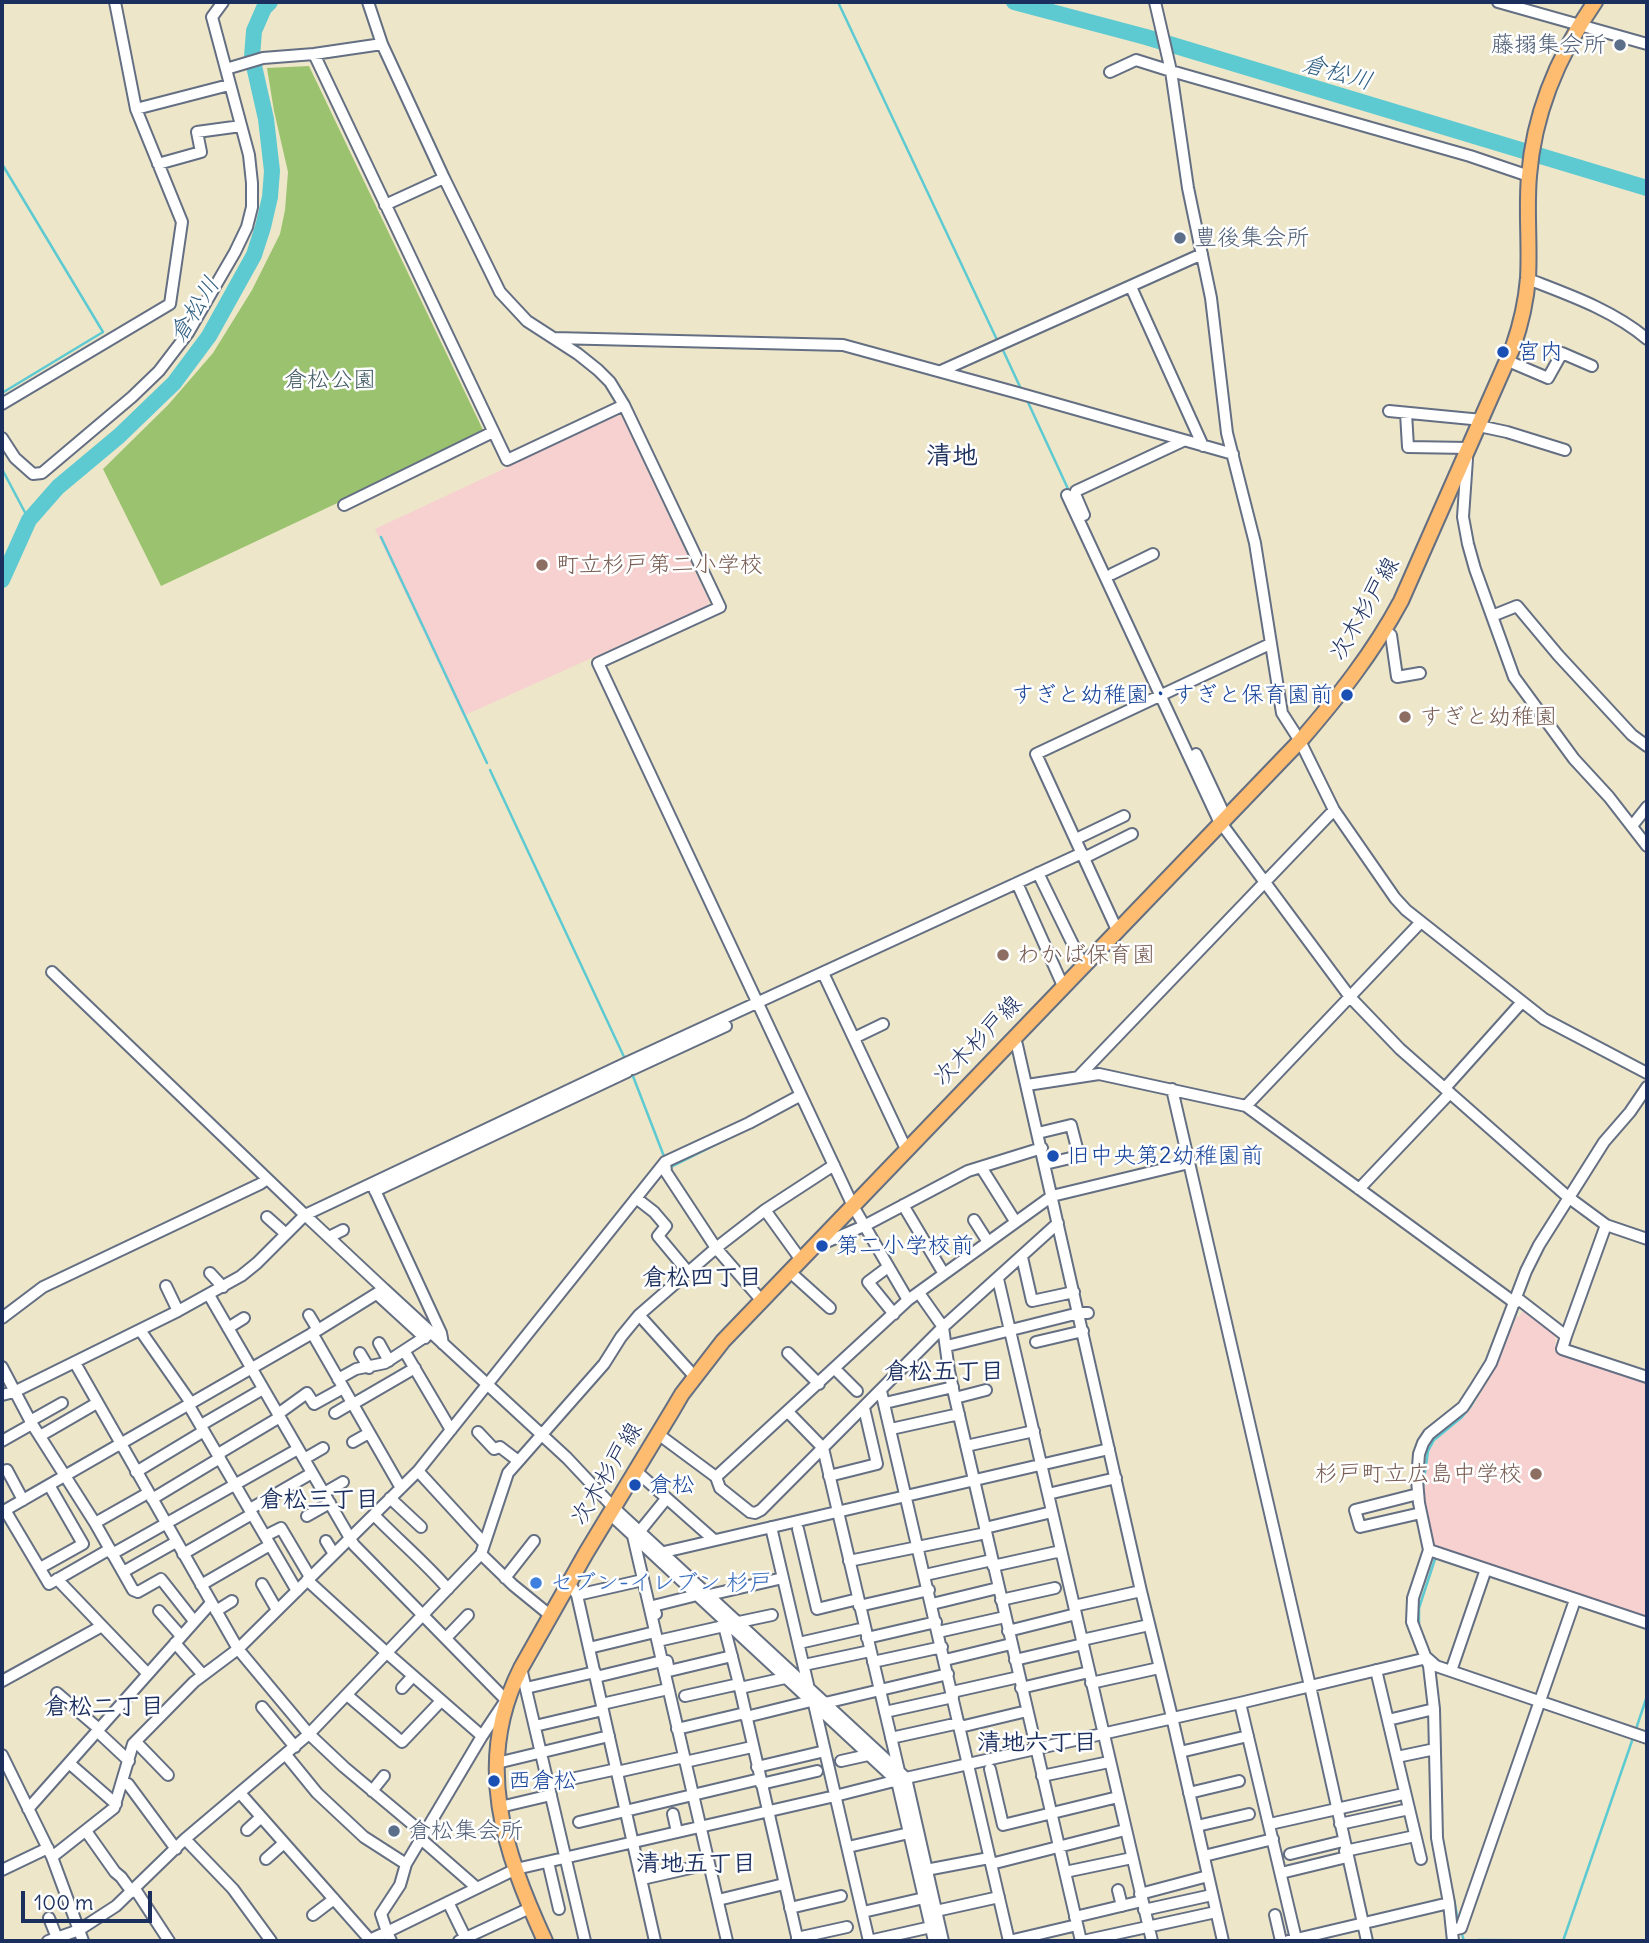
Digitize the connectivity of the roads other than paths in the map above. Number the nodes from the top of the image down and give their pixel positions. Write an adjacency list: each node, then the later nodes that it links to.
1 (115, 2): 15 (street)
2 (223, 2): 11 (street)
3 (368, 2): 8 (street)
4 (1155, 2): 12 (street)
5 (1595, 2): 7 (main road)
6 (1505, 3): 7 (street)
7 (1580, 26): 9 (street); 18 (main road, 次木杉戸線)
8 (382, 44): 10 (street); 19 (street)
9 (1647, 44)
10 (314, 54): 11 (street); 20 (street)
11 (226, 69): 14 (street)
12 (1171, 71): 13 (street); 18 (street); 21 (street)
13 (1110, 72)
14 (229, 85): 15 (street); 16 (street)
15 (136, 109): 17 (street)
16 (241, 126): 17 (street); 37 (street)
17 (158, 164): 31 (street)
18 (1529, 176): 22 (main road, 次木杉戸線)
19 (444, 178): 20 (street); 24 (street)
20 (385, 205): 36 (street)
21 (1202, 254): 23 (street); 42 (street)
22 (1528, 279): 25 (street); 26 (main road, 次木杉戸線)
23 (1131, 287): 27 (street); 39 (street)
24 (552, 338): 29 (street); 32 (street)
25 (1647, 339)
26 (1508, 361): 28 (street); 35 (main road, 次木杉戸線)
27 (962, 362): 29 (street); 30 (street)
28 (1592, 366)
29 (941, 371): 30 (street)
30 (969, 379): 38 (street)
31 (2, 404)
32 (624, 405): 36 (street); 74 (street)
33 (1389, 411): 34 (street)
34 (1406, 412): 35 (street); 40 (street)
35 (1480, 423): 40 (main road, 次木杉戸線); 41 (street)
36 (493, 432): 44 (street)
37 (2, 438)
38 (1183, 441): 39 (street); 46 (street)
39 (1203, 446): 42 (street)
40 (1468, 449): 47 (street); 48 (main road, 次木杉戸線)
41 (1565, 450)
42 (1233, 454): 49 (street)
43 (1067, 495): 51 (street)
44 (344, 505)
45 (1153, 554): 46 (street)
46 (1112, 574): 51 (street)
47 (1492, 616): 53 (street); 58 (street)
48 (1385, 631): 50 (street); 52 (main road, 次木杉戸線)
49 (1270, 644): 51 (street); 52 (street)
50 (1420, 673)
51 (1164, 694): 57 (street); 60 (street)
52 (1300, 741): 55 (street); 57 (main road, 次木杉戸線)
53 (1647, 746)
54 (1647, 807): 58 (street)
55 (1334, 810): 64 (street); 66 (street)
56 (1124, 816): 60 (street)
57 (1224, 821): 64 (street); 67 (main road, 次木杉戸線)
58 (1632, 826): 61 (street)
59 (1132, 834): 62 (street)
60 (1076, 839): 62 (street)
61 (1647, 846)
62 (1083, 856): 63 (street); 67 (street)
63 (1038, 873): 65 (street); 68 (street)
64 (1266, 882): 72 (street); 79 (street)
65 (1017, 883): 70 (street); 71 (street)
66 (1420, 923): 72 (street); 73 (street)
67 (1117, 930): 68 (main road, 次木杉戸線)
68 (1083, 965): 71 (main road, 次木杉戸線)
69 (52, 972): 96 (street)
70 (823, 973): 74 (street); 76 (street)
71 (1063, 986): 77 (main road, 次木杉戸線)
72 (1350, 997): 83 (street); 85 (street)
73 (1522, 1002): 78 (street); 83 (street)
74 (760, 1006): 84 (street); 97 (street); 97 (street)
75 (883, 1024): 76 (street)
76 (854, 1038): 88 (street)
77 (1014, 1038): 80 (street); 88 (main road, 次木杉戸線)
78 (1647, 1073)
79 (1080, 1075): 80 (street); 82 (street)
80 (1027, 1085): 86 (street)
81 (1647, 1087): 100 (street)
82 (1171, 1089): 85 (street); 91 (street)
83 (1448, 1090): 98 (street); 100 (street)
84 (801, 1095): 90 (street); 93 (street)
85 (1246, 1106): 98 (street)
86 (1038, 1133): 87 (street); 92 (street)
87 (1042, 1148): 89 (street); 92 (street)
88 (906, 1149): 103 (main road, 次木杉戸線)
89 (1007, 1159): 94 (street); 95 (street)
90 (665, 1162): 101 (street); 117 (street)
91 (1189, 1163): 99 (street); 334 (street)
92 (1045, 1164): 99 (street)
93 (834, 1166): 103 (street); 104 (street)
94 (981, 1167): 102 (street); 108 (street)
95 (1015, 1170)
96 (267, 1179): 105 (street); 142 (street)
97 (374, 1187): 105 (street); 154 (street)
98 (1359, 1189): 134 (street)
99 (1052, 1196): 108 (street); 109 (street)
100 (1568, 1197): 110 (street); 134 (street)
101 (636, 1198): 122 (street); 170 (street)
102 (903, 1205): 111 (street); 125 (street)
103 (853, 1206): 111 (street); 118 (main road, 次木杉戸線)
104 (765, 1210): 117 (street); 120 (street)
105 (305, 1214): 113 (street); 114 (street)
106 (268, 1217): 113 (street)
107 (974, 1220): 116 (street)
108 (1015, 1221): 116 (street)
109 (1058, 1223): 119 (street); 130 (street)
110 (1606, 1225): 115 (street); 151 (street)
111 (864, 1226): 118 (street); 121 (street)
112 (343, 1230): 114 (street)
113 (286, 1234): 128 (street)
114 (329, 1237): 129 (street)
115 (1647, 1239)
116 (988, 1242): 125 (street)
117 (716, 1248): 122 (street); 135 (street)
118 (811, 1249): 120 (main road, 次木杉戸線)
119 (1022, 1257): 126 (street); 130 (street)
120 (801, 1260): 123 (main road, 次木杉戸線)
121 (888, 1267): 133 (street); 139 (street)
122 (688, 1272): 141 (street)
123 (790, 1272): 135 (main road, 次木杉戸線); 136 (street)
124 (210, 1273): 128 (street)
125 (944, 1274): 131 (street)
126 (998, 1279): 144 (street); 147 (street)
127 (166, 1286): 137 (street)
128 (223, 1287): 132 (street)
129 (381, 1292): 149 (street); 150 (street)
130 (1074, 1292): 138 (street)
131 (919, 1293): 133 (street); 144 (street)
132 (209, 1295): 137 (street); 145 (street)
133 (908, 1300): 139 (street)
134 (1516, 1300): 151 (street); 224 (street)
135 (762, 1301): 166 (main road, 次木杉戸線)
136 (830, 1308)
137 (178, 1311): 146 (street)
138 (1083, 1313): 147 (street); 148 (street)
139 (894, 1314): 165 (street)
140 (309, 1315): 149 (street)
141 (639, 1315): 166 (street); 195 (street)
142 (2, 1318)
143 (244, 1318): 145 (street)
144 (943, 1327): 155 (street); 174 (street)
145 (229, 1328): 162 (street)
146 (140, 1330): 160 (street); 179 (street)
147 (1011, 1330): 155 (street); 192 (street)
148 (1083, 1331): 152 (street); 204 (street)
149 (315, 1332): 162 (street); 168 (street)
150 (428, 1336): 154 (street); 156 (street)
151 (1566, 1336): 167 (street)
152 (1036, 1342)
153 (379, 1343): 159 (street)
154 (443, 1344): 170 (street)
155 (947, 1346): 176 (street)
156 (405, 1352): 159 (street); 164 (street)
157 (360, 1353): 163 (street)
158 (789, 1353): 169 (street)
159 (389, 1361): 163 (street)
160 (75, 1363): 175 (street); 178 (street)
161 (2, 1367): 175 (street)
162 (251, 1368): 171 (street); 179 (street)
163 (369, 1368): 168 (street)
164 (415, 1368): 182 (street); 191 (street)
165 (835, 1369): 169 (street); 173 (street)
166 (695, 1377): 196 (main road, 次木杉戸線)
167 (1647, 1377)
168 (341, 1383): 182 (street); 187 (street)
169 (819, 1384): 184 (street)
170 (487, 1385): 191 (street); 195 (street)
171 (263, 1389): 187 (street); 189 (street)
172 (986, 1390): 176 (street)
173 (857, 1391)
174 (881, 1391): 180 (street); 183 (street)
175 (14, 1392): 177 (street); 188 (street)
176 (954, 1392): 180 (street); 186 (street)
177 (2, 1395)
178 (97, 1403): 197 (street); 200 (street)
179 (190, 1403): 189 (street); 200 (street)
180 (885, 1403): 190 (street)
181 (62, 1404): 188 (street)
182 (352, 1404): 185 (street); 194 (street)
183 (864, 1408): 203 (street); 215 (street)
184 (788, 1412): 203 (street); 216 (street)
185 (335, 1413)
186 (958, 1414): 190 (street); 201 (street)
187 (279, 1416): 205 (street); 206 (street)
188 (31, 1422): 197 (street); 198 (street)
189 (202, 1428): 206 (street); 212 (street)
190 (891, 1429): 226 (street)
191 (451, 1430): 210 (street)
192 (1034, 1431): 201 (street); 208 (street)
193 (478, 1432): 207 (street)
194 (369, 1433): 199 (street); 222 (street)
195 (541, 1434): 207 (street); 232 (street)
196 (659, 1434): 211 (main road, 次木杉戸線); 216 (street)
197 (40, 1436): 214 (street)
198 (2, 1441)
199 (353, 1442)
200 (120, 1443): 212 (street); 214 (street)
201 (966, 1447): 218 (street)
202 (323, 1448): 205 (street)
203 (823, 1448): 215 (street); 216 (street)
204 (1109, 1448): 208 (street); 217 (street)
205 (301, 1454): 213 (street); 221 (street)
206 (219, 1456): 221 (street); 225 (street)
207 (517, 1460): 253 (street)
208 (1042, 1465): 218 (street); 223 (street)
209 (7, 1470): 230 (street)
210 (418, 1471): 222 (street); 253 (street)
211 (636, 1471): 229 (street); 232 (main road, 次木杉戸線)
212 (136, 1472): 225 (street)
213 (312, 1473): 227 (street); 233 (street)
214 (65, 1475): 220 (street); 239 (street)
215 (829, 1476): 235 (street)
216 (716, 1477)
217 (1116, 1478): 223 (street); 278 (street)
218 (974, 1481): 226 (street); 244 (street)
219 (343, 1482): 227 (street)
220 (49, 1485): 230 (street); 262 (street)
221 (236, 1485): 233 (street); 240 (street)
222 (401, 1488): 228 (street)
223 (1048, 1494): 234 (street)
224 (1418, 1494): 236 (street); 236 (street)
225 (150, 1496): 239 (street); 240 (street)
226 (907, 1497): 235 (street); 252 (street)
227 (327, 1498): 238 (street); 246 (street)
228 (390, 1498): 237 (street); 241 (street)
229 (666, 1499): 245 (street); 248 (street)
230 (23, 1500): 231 (street)
231 (3, 1511): 262 (street)
232 (612, 1511): 245 (street); 275 (main road, 次木杉戸線)
233 (251, 1512): 247 (street); 258 (street)
234 (1052, 1512): 244 (street); 254 (street)
235 (837, 1513): 242 (street); 260 (street)
236 (1421, 1513): 255 (street)
237 (374, 1515): 246 (street); 274 (street)
238 (307, 1516)
239 (95, 1523): 256 (street)
240 (166, 1525): 251 (street); 256 (street)
241 (421, 1527)
242 (771, 1527): 248 (street); 267 (street)
243 (798, 1529): 284 (street)
244 (985, 1531): 252 (street); 261 (street)
245 (636, 1533): 257 (street); 270 (street); 280 (street)
246 (350, 1538): 259 (street); 290 (street)
247 (268, 1540): 269 (street); 272 (street); 277 (street)
248 (713, 1540): 257 (street)
249 (326, 1541): 259 (street)
250 (534, 1541): 266 (street)
251 (176, 1542): 258 (street); 264 (street)
252 (919, 1546): 260 (street); 265 (street)
253 (483, 1548): 266 (street); 274 (street)
254 (1061, 1550): 261 (street); 288 (street)
255 (1429, 1550): 263 (street); 315 (street)
256 (111, 1551): 264 (street); 268 (street)
257 (664, 1552): 281 (street)
258 (183, 1554): 272 (street)
259 (334, 1554): 269 (street)
260 (849, 1561): 284 (street)
261 (993, 1563): 265 (street); 279 (street)
262 (40, 1569): 268 (street)
263 (1486, 1569): 282 (street); 323 (street)
264 (123, 1573): 295 (street)
265 (925, 1575): 276 (street)
266 (505, 1578): 293 (street)
267 (783, 1578): 281 (street); 307 (street)
268 (57, 1579): 299 (street)
269 (309, 1579): 277 (street); 312 (street)
270 (643, 1580): 275 (street); 303 (street)
271 (262, 1584): 287 (street)
272 (201, 1585): 286 (street)
273 (1055, 1588): 279 (street)
274 (448, 1589): 290 (street)
275 (573, 1589): 293 (main road, 次木杉戸線); 310 (street)
276 (929, 1590): 284 (street); 285 (street)
277 (297, 1591): 287 (street)
278 (1141, 1591): 288 (street); 298 (street)
279 (1000, 1594): 285 (street); 294 (street)
280 (696, 1595): 297 (street); 303 (street)
281 (709, 1595): 297 (street)
282 (1575, 1600): 296 (street); 346 (street)
283 (232, 1601): 286 (street)
284 (859, 1602): 302 (street)
285 (932, 1604): 300 (street)
286 (213, 1607): 295 (street); 311 (street)
287 (277, 1610): 311 (street)
288 (1075, 1610): 301 (street); 306 (street)
289 (159, 1611): 305 (street)
290 (422, 1615): 304 (street); 312 (street)
291 (468, 1615): 304 (street)
292 (772, 1615): 297 (street)
293 (551, 1616): 320 (main road, 次木杉戸線)
294 (1005, 1617): 300 (street); 301 (street)
295 (194, 1621): 305 (street)
296 (1647, 1623)
297 (730, 1624): 303 (street); 313 (street); 330 (street); 338 (street)
298 (1149, 1625): 306 (street); 321 (street)
299 (102, 1626): 324 (street); 331 (street)
300 (937, 1627): 302 (street); 309 (street)
301 (1008, 1631): 308 (street)
302 (866, 1633): 307 (street); 314 (street)
303 (659, 1636): 310 (street); 313 (street); 318 (street)
304 (446, 1638): 344 (street)
305 (178, 1640): 324 (street); 326 (street)
306 (1082, 1642): 317 (street); 329 (street)
307 (799, 1643): 319 (street)
308 (1011, 1644): 316 (street); 317 (street)
309 (942, 1647): 314 (street); 316 (street)
310 (589, 1648): 327 (street)
311 (238, 1649): 326 (street); 364 (street)
312 (387, 1653): 328 (street); 342 (street)
313 (732, 1656): 333 (street)
314 (872, 1656): 319 (street); 339 (street)
315 (1427, 1658): 322 (street); 323 (street); 352 (street)
316 (945, 1660): 325 (street)
317 (1015, 1660): 332 (street)
318 (662, 1661): 327 (street); 337 (street)
319 (804, 1665): 338 (street)
320 (521, 1668): 336 (street); 344 (main road, 次木杉戸線)
321 (1160, 1668): 329 (street); 356 (street)
322 (1376, 1670): 334 (street); 358 (street)
323 (1451, 1671): 346 (street)
324 (148, 1674): 362 (street)
325 (948, 1674): 339 (street); 341 (street)
326 (203, 1675): 370 (street)
327 (595, 1675): 336 (street); 350 (street)
328 (413, 1676): 335 (street); 345 (street)
329 (1090, 1677): 332 (street); 363 (street)
330 (785, 1678): 333 (street); 347 (street)
331 (2, 1681)
332 (1020, 1683): 341 (street); 353 (street)
333 (739, 1686): 343 (street); 355 (street)
334 (1310, 1686): 348 (street); 411 (street)
335 (402, 1688)
336 (526, 1688): 360 (street)
337 (668, 1689): 350 (street); 361 (street)
338 (810, 1689): 347 (street)
339 (880, 1689): 347 (street); 354 (street)
340 (57, 1693): 362 (street)
341 (953, 1694): 354 (street); 359 (street)
342 (347, 1695): 357 (street); 364 (street)
343 (685, 1696)
344 (506, 1700): 365 (street); 386 (main road, 次木杉戸線)
345 (441, 1701): 357 (street); 365 (street)
346 (1540, 1701): 369 (street); 486 (street)
347 (817, 1703): 355 (street); 375 (street); 379 (street); 395 (street)
348 (1240, 1703): 356 (street); 367 (street)
349 (262, 1707): 374 (street)
350 (603, 1707): 360 (street); 366 (street)
351 (384, 1709): 357 (street)
352 (1434, 1709): 358 (street); 373 (street)
353 (1027, 1711): 359 (street); 372 (street)
354 (885, 1712): 368 (street)
355 (746, 1715): 361 (street); 371 (street)
356 (1172, 1717): 363 (street); 377 (street)
357 (375, 1719)
358 (1388, 1720): 380 (street)
359 (959, 1725): 368 (street); 387 (street)
360 (535, 1726): 376 (street)
361 (677, 1729): 381 (street)
362 (98, 1730): 382 (street); 385 (street)
363 (1103, 1733): 372 (street); 384 (street)
364 (309, 1734): 374 (street); 402 (street)
365 (481, 1736): 430 (street)
366 (609, 1736): 376 (street); 390 (street)
367 (1248, 1737): 377 (street); 421 (street)
368 (891, 1738): 395 (street)
369 (1647, 1738)
370 (136, 1742): 382 (street); 392 (street)
371 (752, 1747): 381 (street); 388 (street)
372 (1035, 1749): 387 (street); 394 (street)
373 (1435, 1749): 380 (street); 470 (street)
374 (290, 1751): 403 (street); 449 (street)
375 (825, 1751): 388 (street); 407 (street)
376 (541, 1752): 386 (street); 401 (street)
377 (1180, 1752): 404 (street)
378 (2, 1755): 396 (street)
379 (868, 1755): 383 (street); 395 (street)
380 (1396, 1757): 413 (street)
381 (685, 1760): 390 (street); 405 (street)
382 (129, 1761): 400 (street)
383 (841, 1762)
384 (1109, 1762): 394 (street); 408 (street)
385 (69, 1763): 409 (street); 412 (street)
386 (497, 1763): 410 (main road, 次木杉戸線)
387 (968, 1764): 395 (street); 447 (street)
388 (757, 1767): 397 (street)
389 (990, 1769): 417 (street)
390 (617, 1770): 401 (street); 414 (street)
391 (817, 1771): 397 (street)
392 (168, 1775)
393 (384, 1776): 402 (street)
394 (1042, 1776): 417 (street)
395 (900, 1777): 407 (street); 429 (street); 453 (street)
396 (13, 1778): 399 (street); 412 (street)
397 (760, 1781): 405 (street); 415 (street)
398 (1240, 1781): 404 (street)
399 (2, 1783)
400 (122, 1783): 409 (street); 438 (street)
401 (550, 1790): 410 (street); 443 (street)
402 (372, 1791): 430 (street)
403 (240, 1793): 419 (street); 432 (street)
404 (1189, 1793): 424 (street)
405 (693, 1794): 414 (street); 423 (street)
406 (1399, 1795): 411 (street)
407 (835, 1796): 415 (street); 437 (street)
408 (1118, 1797): 417 (street); 426 (street)
409 (116, 1804): 427 (street)
410 (500, 1807): 451 (main road, 次木杉戸線)
411 (1336, 1808): 421 (street); 422 (street)
412 (28, 1809): 440 (street)
413 (1409, 1809): 422 (street); 431 (street)
414 (626, 1811): 420 (street); 434 (street)
415 (767, 1811): 423 (street); 458 (street)
416 (673, 1814): 428 (street)
417 (1051, 1814): 436 (street)
418 (1249, 1814): 424 (street)
419 (261, 1817): 425 (street); 435 (street)
420 (579, 1822)
421 (1269, 1824): 433 (street)
422 (1340, 1824): 439 (street)
423 (701, 1826): 428 (street); 450 (street)
424 (1197, 1826): 442 (street)
425 (247, 1830)
426 (1125, 1830): 436 (street); 444 (street)
427 (86, 1831): 440 (street); 460 (street)
428 (677, 1832): 434 (street)
429 (909, 1833): 437 (street); 465 (street)
430 (423, 1836): 449 (street); 459 (street)
431 (1415, 1836): 439 (street); 446 (street)
432 (185, 1839): 438 (street); 494 (street)
433 (1273, 1839): 442 (street); 455 (street)
434 (633, 1842): 443 (street); 457 (street)
435 (284, 1843): 445 (street); 466 (street)
436 (1059, 1846): 447 (street); 454 (street)
437 (848, 1847): 476 (street)
438 (176, 1849): 460 (street)
439 (1345, 1850): 441 (street); 455 (street); 482 (street)
440 (50, 1853): 452 (street); 487 (street)
441 (1290, 1854)
442 (1203, 1856): 456 (street)
443 (566, 1858): 448 (street); 497 (street)
444 (1132, 1858): 454 (street); 469 (street)
445 (266, 1859)
446 (1421, 1859)
447 (990, 1861): 453 (street); 464 (street)
448 (548, 1862): 451 (street); 474 (street)
449 (406, 1864): 488 (street)
450 (709, 1864): 457 (street); 467 (street)
451 (516, 1869): 459 (street); 472 (main road, 次木杉戸線)
452 (2, 1870)
453 (926, 1870): 475 (street)
454 (1065, 1872): 481 (street)
455 (1280, 1873): 492 (street)
456 (1208, 1876): 462 (street); 469 (street)
457 (642, 1879): 498 (street)
458 (784, 1884): 467 (street); 473 (street)
459 (477, 1888): 468 (street)
460 (133, 1890): 487 (street); 493 (street)
461 (1118, 1890): 471 (street)
462 (1212, 1895): 469 (street); 477 (street)
463 (841, 1896): 473 (street)
464 (999, 1897): 475 (street); 503 (street)
465 (924, 1898): 476 (street); 484 (street)
466 (334, 1899): 478 (street); 495 (street)
467 (718, 1900): 499 (street)
468 (449, 1902): 488 (street); 490 (street)
469 (1142, 1902): 471 (street); 485 (street)
470 (1449, 1903): 482 (street); 486 (street)
471 (1122, 1906): 481 (street)
472 (530, 1908): 490 (street); 496 (main road, 次木杉戸線)
473 (790, 1908): 491 (street)
474 (559, 1909)
475 (936, 1911): 502 (street)
476 (863, 1912): 500 (street)
477 (1216, 1912): 485 (street); 506 (street)
478 (313, 1915)
479 (1275, 1915): 507 (street)
480 (49, 1917): 489 (street)
481 (1076, 1921): 503 (street); 504 (street)
482 (1362, 1923): 492 (street); 508 (street)
483 (847, 1927): 491 (street)
484 (931, 1927): 500 (street); 501 (street)
485 (1148, 1927): 504 (street); 505 (street)
486 (1453, 1935)
487 (81, 1936): 489 (street)
488 (389, 1937): 495 (street)
489 (53, 1940)
490 (464, 1940)
491 (798, 1940)
492 (1292, 1940)
493 (169, 1941)
494 (271, 1941)
495 (368, 1941)
496 (545, 1941)
497 (585, 1941)
498 (656, 1941)
499 (727, 1941)
500 (869, 1941)
501 (934, 1941)
502 (943, 1941)
503 (1009, 1941)
504 (1082, 1941)
505 (1152, 1941)
506 (1223, 1941)
507 (1281, 1941)
508 (1367, 1941)

